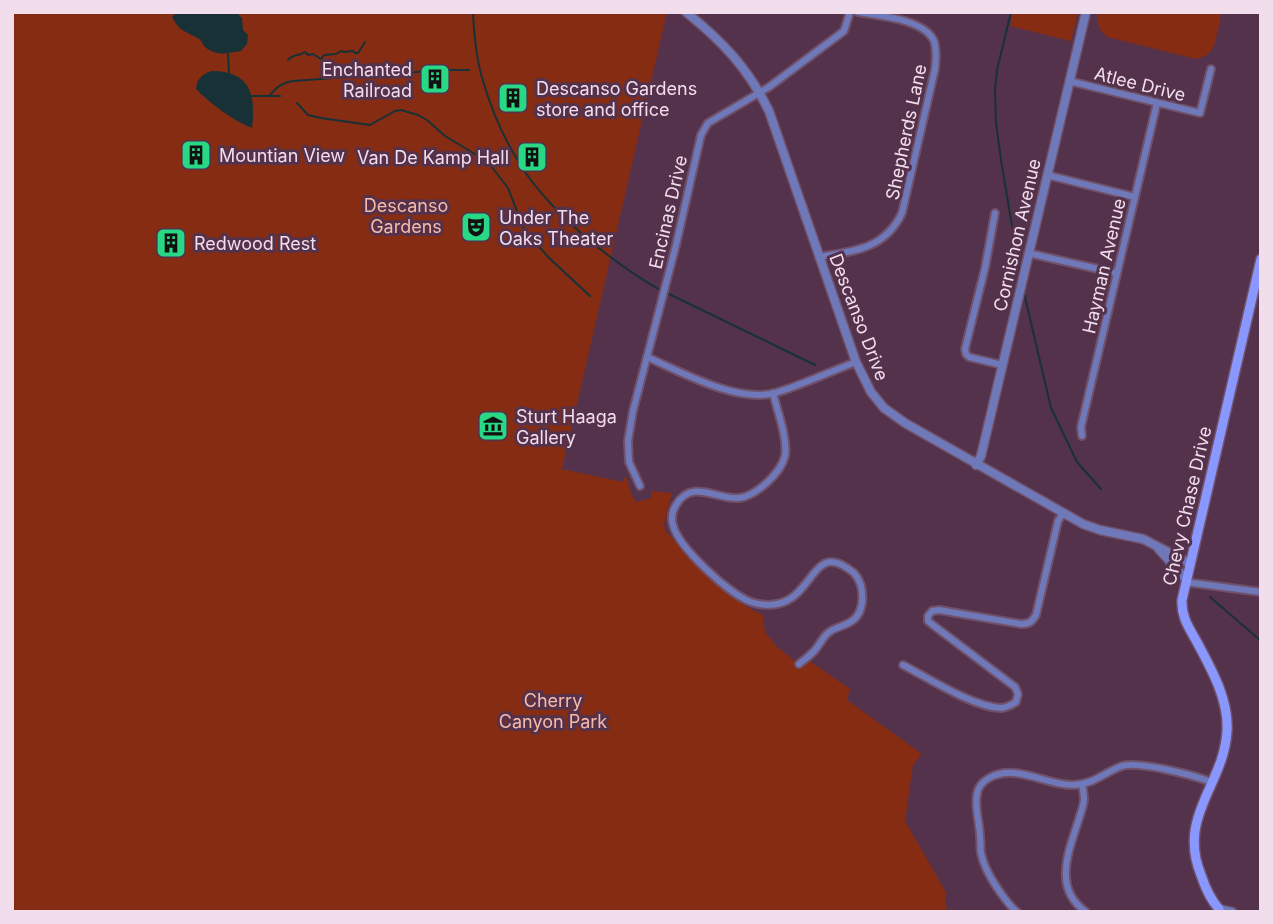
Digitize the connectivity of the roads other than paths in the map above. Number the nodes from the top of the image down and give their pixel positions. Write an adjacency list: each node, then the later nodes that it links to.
1 (686, 12): 7 (street, Descanso Drive)
2 (850, 12): 7 (street, Encinas Drive)
3 (858, 12): 13 (street, Shepherds Lane)
4 (1086, 12): 6 (street, Cornishon Avenue)
5 (1211, 69): 8 (street, Atlee Drive)
6 (1069, 82): 8 (street, Atlee Drive); 9 (street, Cornishon Avenue)
7 (760, 92): 13 (street, Descanso Drive); 16 (street, Encinas Drive)
8 (1157, 103): 10 (street, Hayman Avenue)
9 (1047, 176): 10 (street); 12 (street, Cornishon Avenue)
10 (1135, 197): 15 (street, Hayman Avenue)
11 (995, 213): 18 (street)
12 (1028, 253): 15 (street); 18 (street, Cornishon Avenue)
13 (819, 257): 17 (street, Descanso Drive)
14 (1261, 258): 25 (main road, Chevy Chase Drive)
15 (1116, 273): 20 (street, Hayman Avenue)
16 (647, 357): 19 (street); 22 (street, Encinas Drive)
17 (856, 362): 19 (street); 21 (street, Descanso Drive)
18 (1002, 365): 21 (street, Cornishon Avenue)
19 (773, 393): 28 (street)
20 (1082, 436)
21 (976, 465): 23 (street, Descanso Drive)
22 (640, 486)
23 (1063, 513): 24 (street, Descanso Drive); 29 (street)
24 (1158, 548): 25 (street, Descanso Drive); 26 (street)
25 (1189, 563): 26 (main road, Chevy Chase Drive)
26 (1185, 580): 27 (street); 30 (main road, Chevy Chase Drive)
27 (1261, 592)
28 (799, 664)
29 (904, 665)
30 (1211, 782): 31 (street); 32 (main road, Chevy Chase Drive)
31 (1082, 784): 33 (street); 34 (street)
32 (1219, 910): 35 (street)
33 (1017, 912)
34 (1086, 912)
35 (1232, 912)

